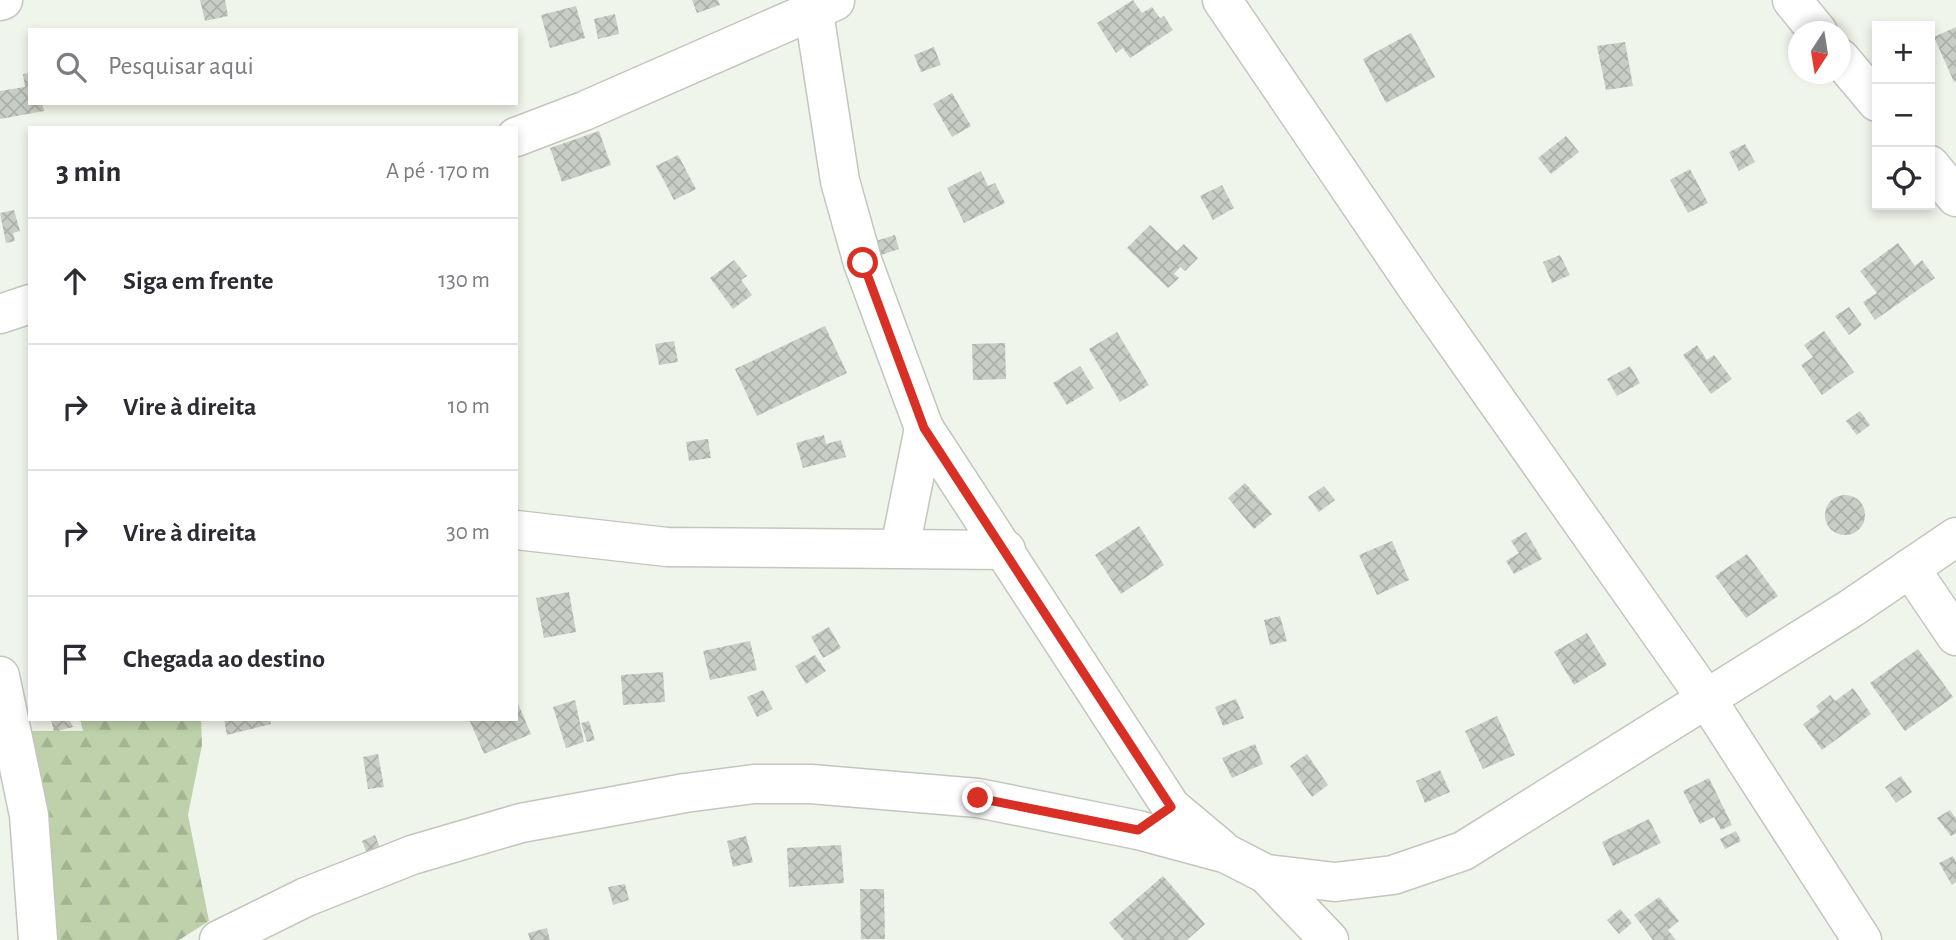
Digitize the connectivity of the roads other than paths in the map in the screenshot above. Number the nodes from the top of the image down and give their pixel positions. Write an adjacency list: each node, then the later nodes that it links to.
1 (1222, 0): 21 (street)
2 (1792, 0): 4 (street)
3 (821, 4): 7 (street); 12 (street)
4 (1809, 21)
5 (1851, 71): 6 (street)
6 (1872, 96)
7 (518, 136)
8 (1935, 171): 9 (street)
9 (1956, 197)
10 (28, 305): 11 (street)
11 (0, 314)
12 (924, 428): 15 (street); 16 (street)
13 (518, 530): 15 (street)
14 (1956, 537): 17 (street)
15 (900, 548): 16 (street)
16 (1006, 550): 22 (street)
17 (1910, 568): 18 (street); 21 (street)
18 (1956, 636)
19 (28, 663): 20 (street)
20 (0, 675): 28 (street)
21 (1706, 698): 26 (street); 30 (street)
22 (1171, 807): 23 (street); 24 (street)
23 (1138, 830): 24 (street); 29 (street)
24 (1227, 854): 25 (street)
25 (1266, 874): 26 (street); 27 (street)
26 (1359, 879): 27 (street)
27 (1327, 937)
28 (38, 940)
29 (219, 940)
30 (1862, 940)

